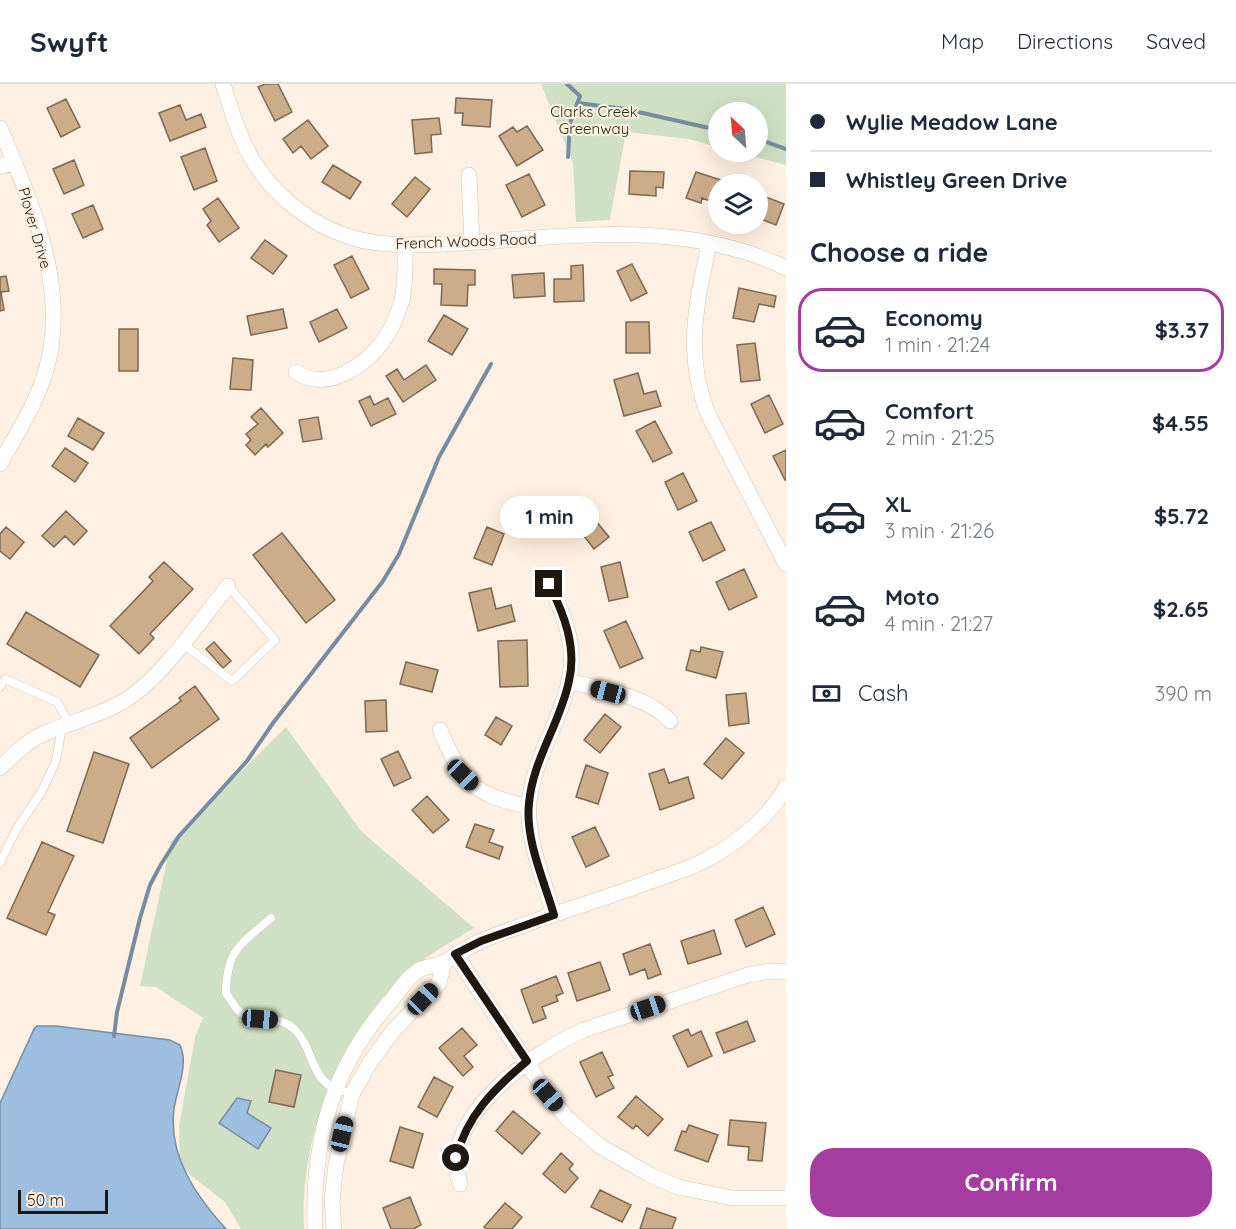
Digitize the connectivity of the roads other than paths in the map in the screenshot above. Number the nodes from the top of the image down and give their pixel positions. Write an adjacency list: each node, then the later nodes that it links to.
1 (223, 84): 7 (street, French Woods Road)
2 (0, 128): 3 (street, Plover Drive)
3 (7, 165): 10 (street, Plover Drive)
4 (469, 175): 5 (street)
5 (472, 242): 6 (street, French Woods Road); 7 (street, French Woods Road)
6 (709, 244): 8 (street, French Woods Road); 11 (street)
7 (405, 245): 9 (street)
8 (786, 268)
9 (296, 372)
10 (0, 464)
11 (786, 564)
12 (549, 584): 15 (street)
13 (228, 586): 14 (street); 14 (lane)
14 (182, 643): 18 (street)
15 (569, 681): 17 (street); 22 (street)
16 (0, 687): 18 (lane)
17 (670, 721)
18 (66, 725): 20 (street); 23 (lane)
19 (440, 730): 22 (street)
20 (0, 768)
21 (786, 787): 24 (street)
22 (528, 807): 24 (street)
23 (0, 863)
24 (554, 915): 26 (street)
25 (271, 918): 29 (lane)
26 (449, 958): 28 (street); 29 (street); 30 (street)
27 (786, 972): 28 (street)
28 (527, 1061): 31 (street); 32 (street)
29 (336, 1088): 30 (lane); 33 (street)
30 (352, 1094): 34 (street)
31 (460, 1185)
32 (786, 1198)
33 (315, 1229)
34 (334, 1229)

